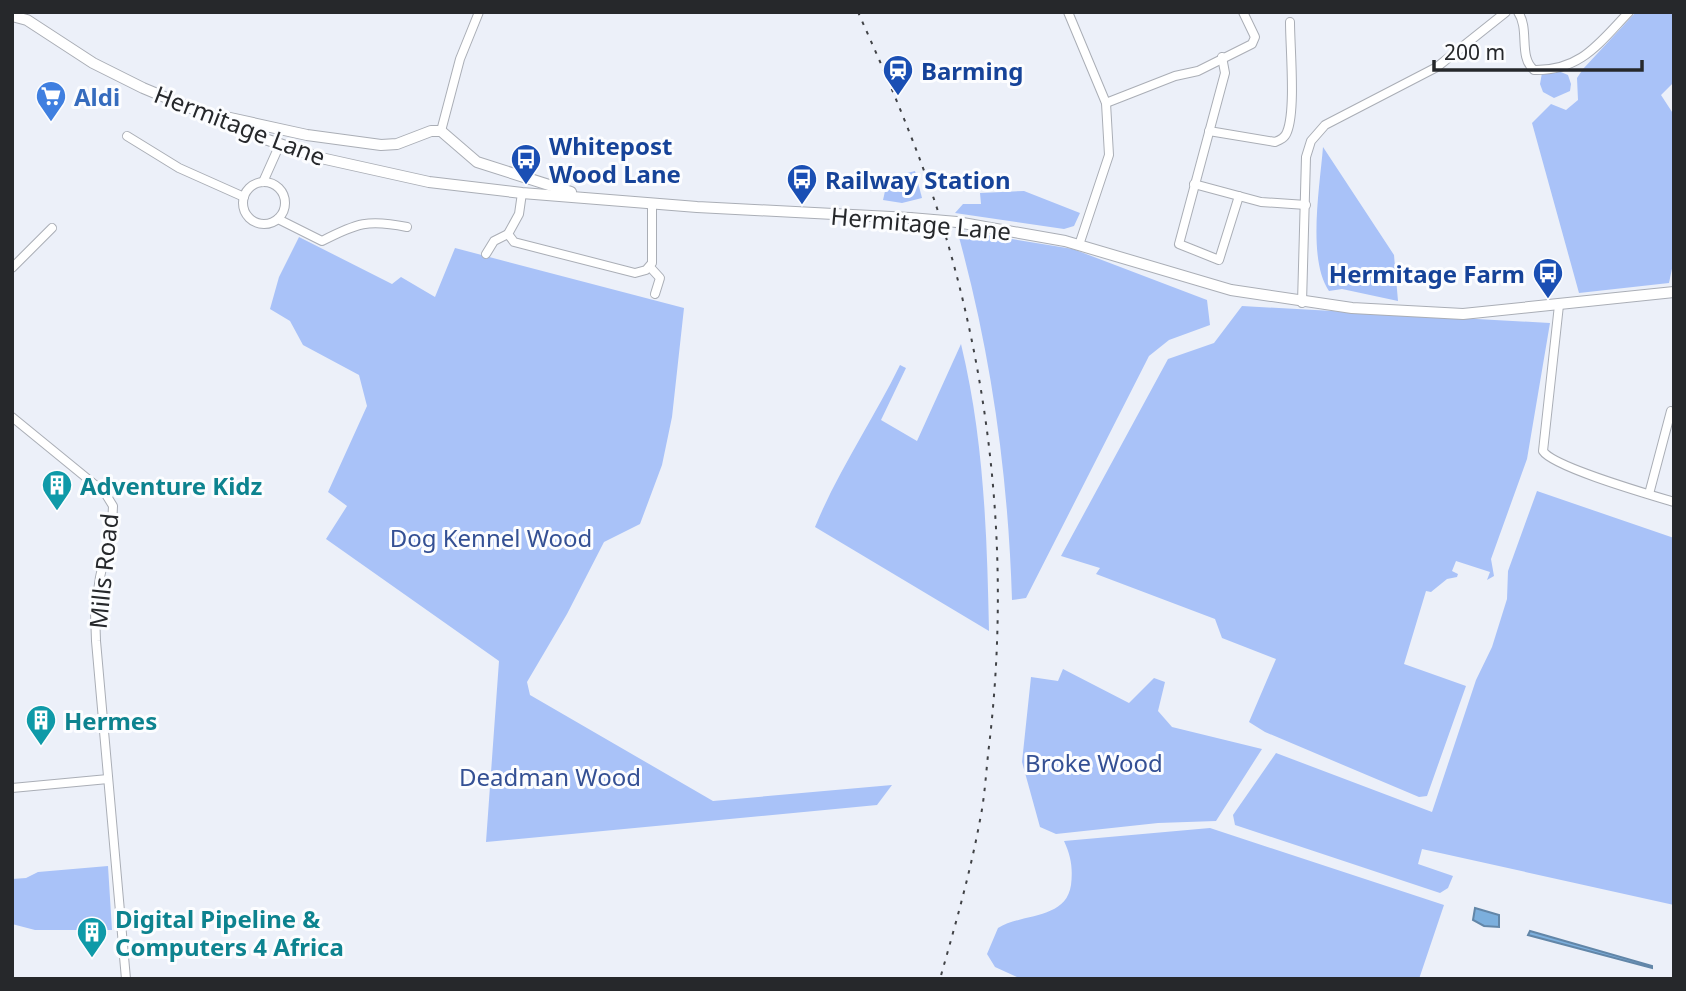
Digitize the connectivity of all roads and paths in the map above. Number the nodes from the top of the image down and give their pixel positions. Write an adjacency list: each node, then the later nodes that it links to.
1 (479, 12): 13 (street)
2 (1068, 12): 11 (street)
3 (1243, 12): 10 (street)
4 (1506, 12): 24 (street)
5 (1518, 12): 6 (street)
6 (1629, 12)
7 (12, 16): 8 (main road, Hermitage Lane)
8 (25, 16): 12 (main road, Hermitage Lane)
9 (1290, 22): 14 (street)
10 (1223, 57): 11 (street); 14 (street)
11 (1107, 103): 29 (street)
12 (198, 111): 13 (main road); 16 (main road, Hermitage Lane)
13 (441, 131): 22 (main road)
14 (1209, 131): 18 (street)
15 (127, 135): 21 (street)
16 (280, 144): 17 (street); 19 (main road, Hermitage Lane)
17 (263, 183): 21 (street); 25 (street)
18 (1194, 184): 20 (street); 20 (street)
19 (522, 192): 22 (main road, Hermitage Lane); 28 (street)
20 (1239, 196): 24 (street)
21 (244, 197): 25 (street)
22 (596, 199): 23 (main road, Hermitage Lane)
23 (652, 203): 29 (main road, Hermitage Lane, bridge); 31 (street)
24 (1306, 205): 35 (street)
25 (278, 219): 26 (street)
26 (407, 227)
27 (52, 228): 32 (street)
28 (508, 234): 30 (street); 31 (street)
29 (1079, 245): 35 (main road, Hermitage Lane)
30 (486, 254)
31 (650, 267): 34 (street)
32 (12, 268)
33 (1674, 292): 36 (main road, Hermitage Lane)
34 (655, 294)
35 (1302, 303): 36 (main road, Hermitage Lane)
36 (1559, 304): 39 (street)
37 (1671, 411): 39 (street)
38 (12, 418): 41 (street, Mills Road)
39 (1649, 494): 40 (street)
40 (1674, 502)
41 (108, 779): 42 (street); 43 (street, Mills Road)
42 (12, 788)
43 (126, 979)

